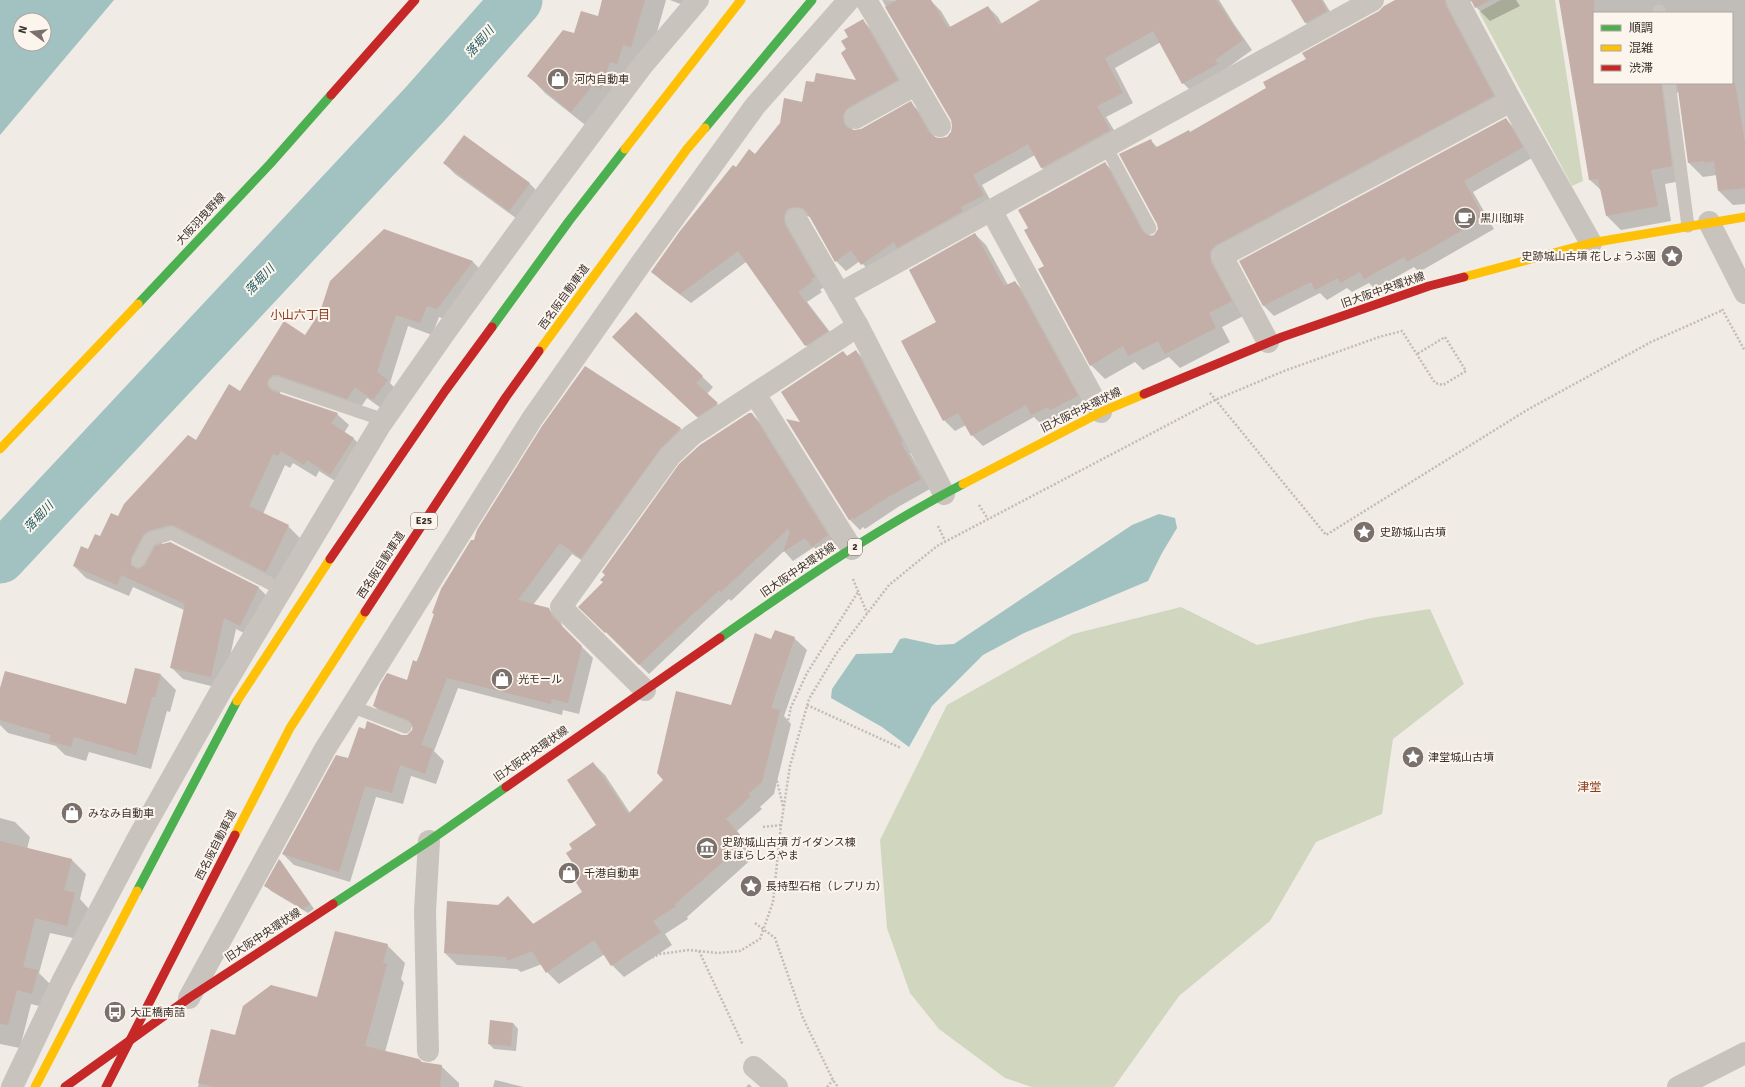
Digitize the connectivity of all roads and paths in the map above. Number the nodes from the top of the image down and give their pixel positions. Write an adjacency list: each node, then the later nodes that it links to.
1 (415, 0): 33 (main road, 大阪羽曳野線)
2 (698, 0): 32 (street)
3 (741, 0): 64 (main road)
4 (812, 0): 66 (main road, 西名阪自動車道 / E25, bridge)
5 (849, 0): 47 (street)
6 (866, 0): 10 (street)
7 (1373, 0): 14 (street)
8 (1457, 0): 11 (street)
9 (1669, 84): 18 (lane)
10 (915, 85): 12 (street); 13 (street)
11 (1511, 101): 20 (street); 25 (street)
12 (855, 118)
13 (940, 126)
14 (1106, 147): 15 (street); 19 (lane)
15 (991, 210): 22 (street); 31 (street)
16 (1745, 217): 18 (main road, 旧大阪中央環状線 / 2)
17 (796, 219): 22 (street)
18 (1698, 224): 20 (main road, 旧大阪中央環状線 / 2); 21 (street)
19 (1150, 228)
20 (1591, 243): 25 (main road, 旧大阪中央環状線 / 2)
21 (1745, 293)
22 (839, 294): 24 (street)
23 (1723, 310): 30 (path)
24 (858, 326): 29 (street); 34 (street)
25 (1268, 342): 27 (main road, 旧大阪中央環状線 / 2)
26 (1417, 354): 26 (path); 30 (path)
27 (1194, 372): 30 (path); 31 (main road, 旧大阪中央環状線 / 2)
28 (275, 383): 32 (lane)
29 (755, 394): 39 (street); 45 (street)
30 (1215, 400): 36 (path)
31 (1101, 412): 34 (main road, 旧大阪中央環状線 / 2)
32 (384, 420): 42 (street)
33 (0, 449)
34 (944, 494): 39 (main road, 旧大阪中央環状線 / 2)
35 (977, 502): 36 (path)
36 (988, 519): 38 (path)
37 (936, 523): 38 (path)
38 (945, 541): 44 (path)
39 (852, 549): 45 (main road, 旧大阪中央環状線 / 2)
40 (138, 561): 42 (lane)
41 (851, 574): 43 (path)
42 (281, 589): 63 (street)
43 (858, 592): 44 (path); 50 (path)
44 (867, 613): 46 (path)
45 (644, 690): 53 (main road, 旧大阪中央環状線 / 2)
46 (807, 705): 49 (path); 50 (path)
47 (351, 706): 48 (lane); 58 (street)
48 (405, 727)
49 (901, 748)
50 (784, 808): 51 (path)
51 (781, 825): 52 (path); 55 (path)
52 (765, 827)
53 (429, 841): 58 (main road, 旧大阪中央環状線 / 2); 59 (street)
54 (756, 924): 55 (path)
55 (762, 928): 56 (path); 62 (path)
56 (699, 951): 57 (path); 61 (path)
57 (622, 971)
58 (189, 998): 65 (main road, 旧大阪中央環状線 / 2)
59 (428, 1051)
60 (1745, 1052): 70 (street)
61 (754, 1067): 67 (street)
62 (833, 1080): 68 (path); 69 (path)
63 (12, 1087)
64 (35, 1087)
65 (65, 1087)
66 (106, 1087)
67 (776, 1087)
68 (827, 1087)
69 (838, 1087)
70 (1678, 1087)

